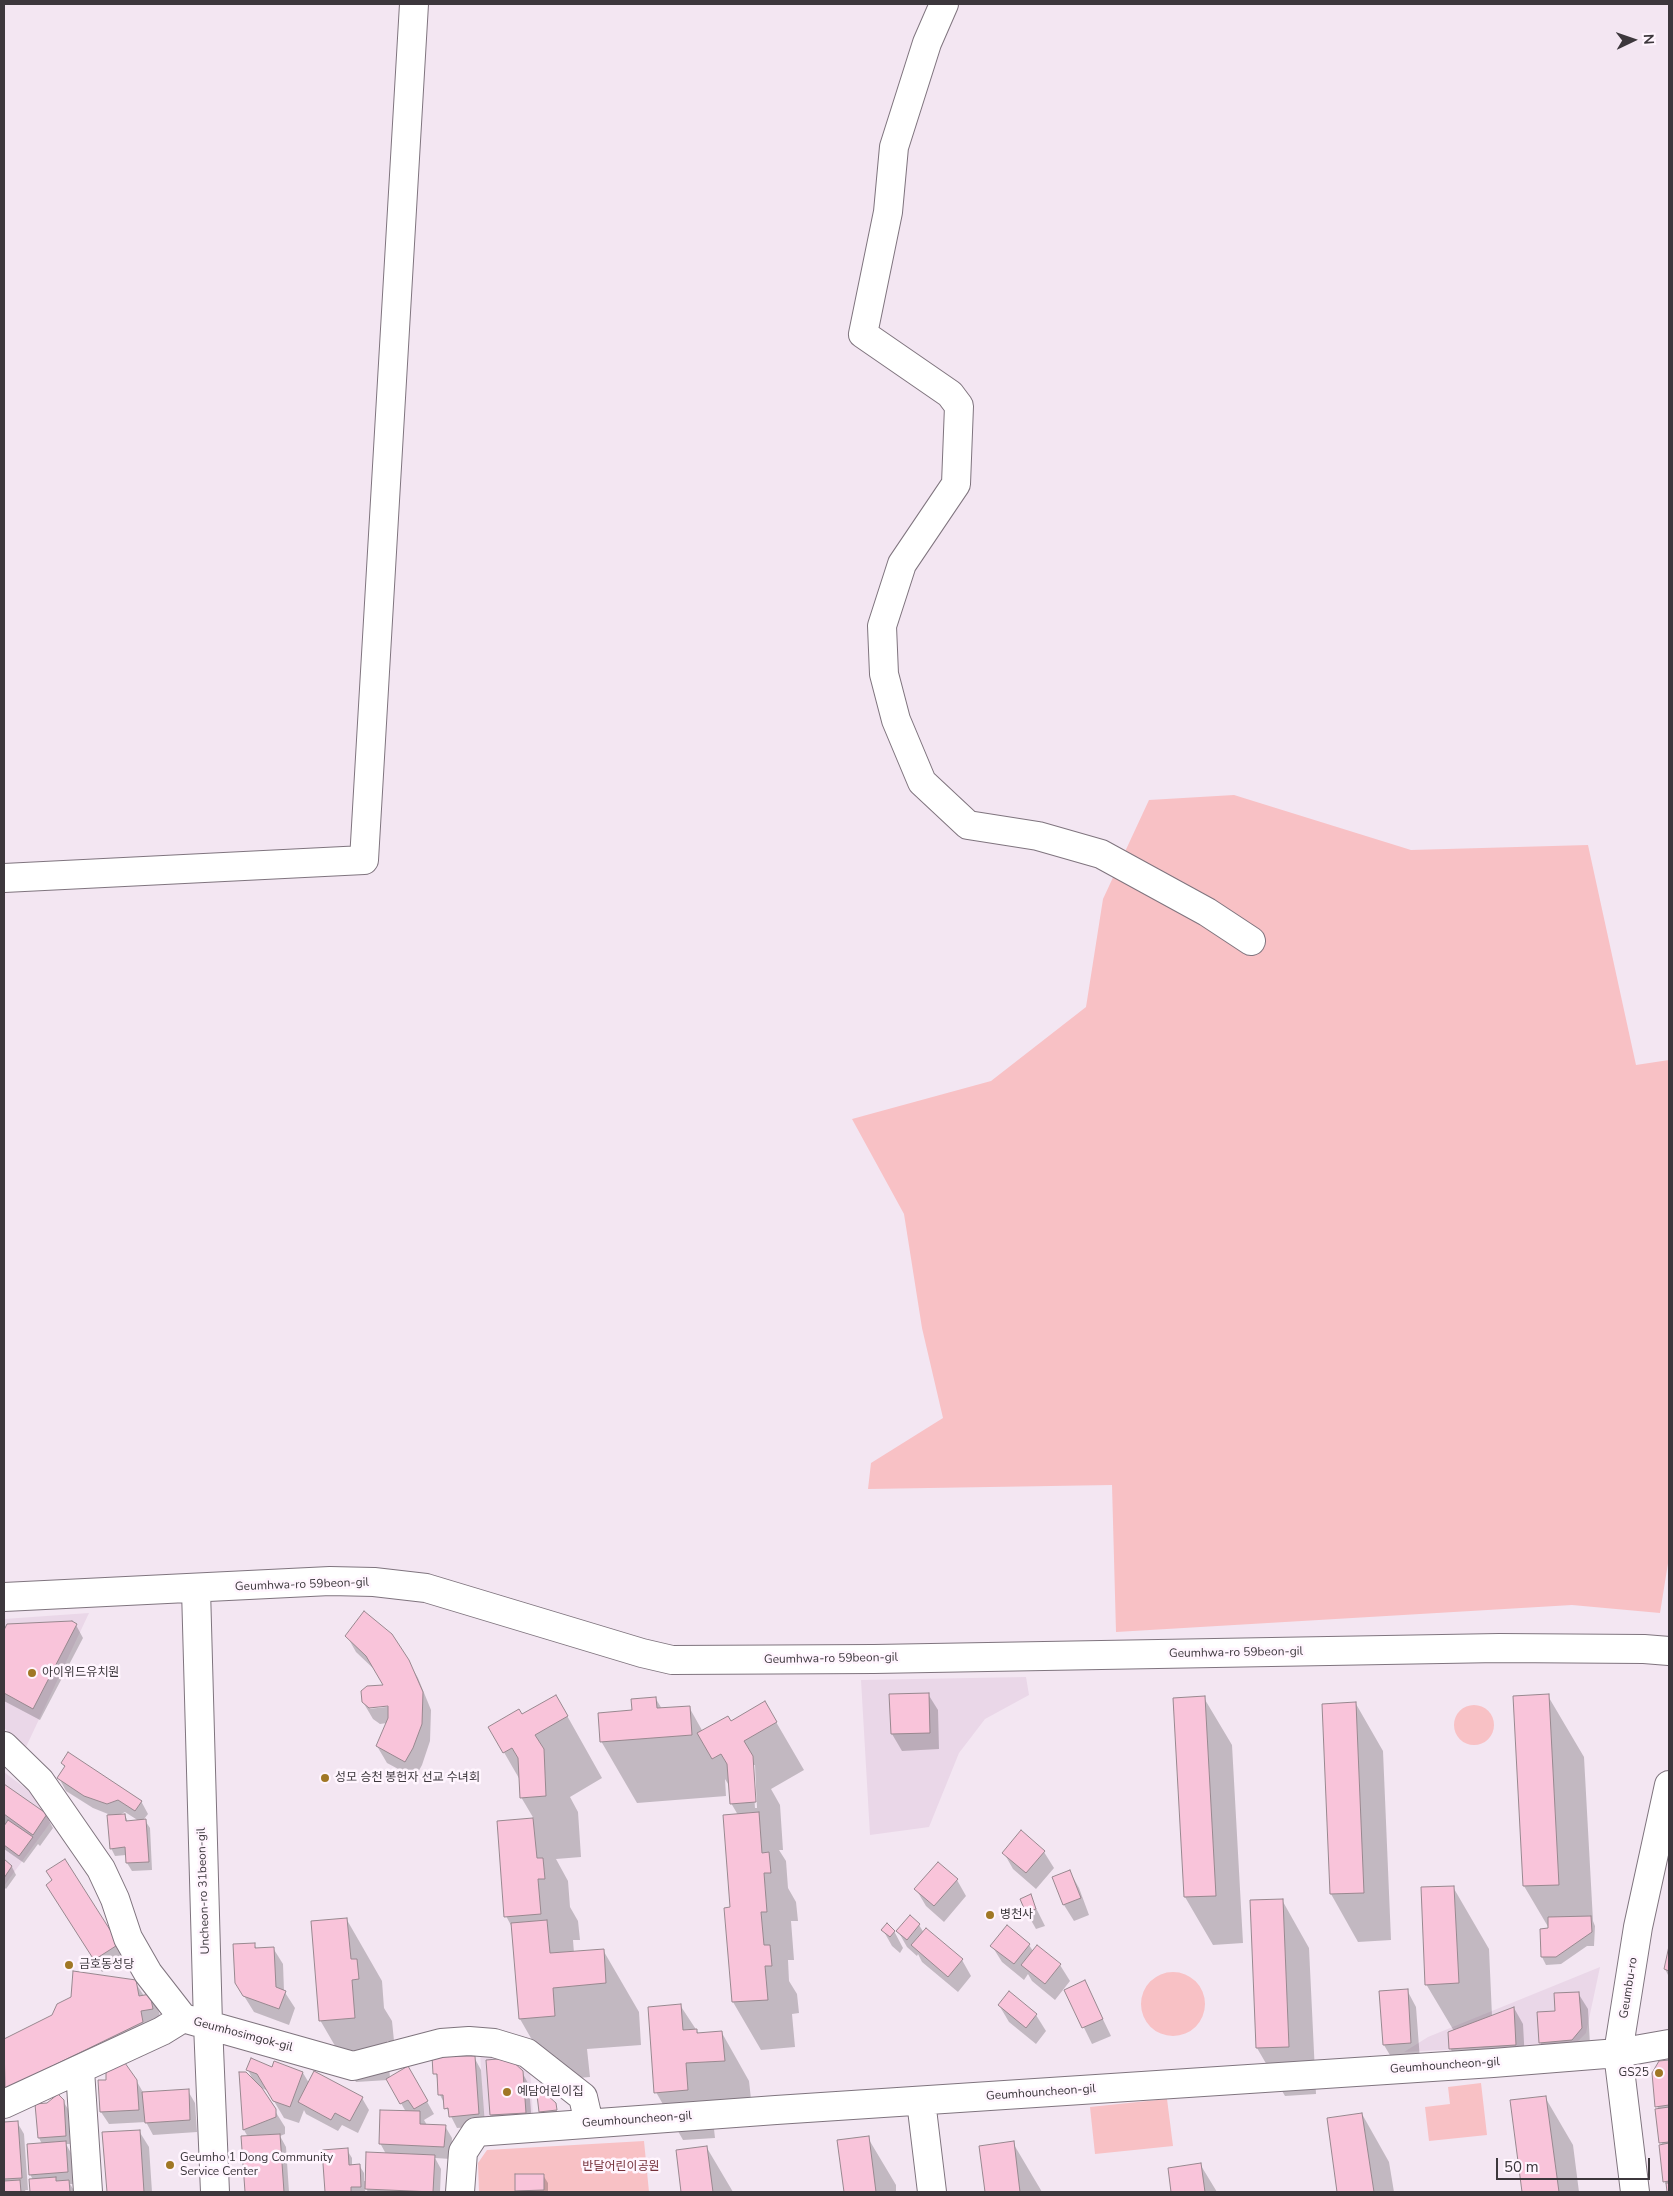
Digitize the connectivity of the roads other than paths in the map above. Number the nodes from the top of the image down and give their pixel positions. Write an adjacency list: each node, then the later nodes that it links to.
1 (414, 4): 3 (street)
2 (944, 4): 4 (street)
3 (4, 878)
4 (1251, 941)
5 (196, 1589): 6 (street, Geumhwa-ro 59beon-gil); 7 (street, Geumhwa-ro 59beon-gil); 10 (street, Uncheon-ro 31beon-gil)
6 (4, 1597)
7 (1669, 1651)
8 (4, 1746): 10 (street, Geumhosimgok-gil)
9 (1669, 1785): 12 (street, Geumbu-ro)
10 (196, 2021): 13 (street); 16 (street, Geumhosimgok-gil); 18 (street, Uncheon-ro 31beon-gil)
11 (1669, 2044): 12 (street, Geumhouncheon-gil)
12 (1618, 2053): 14 (street, Geumhouncheon-gil); 21 (street, Geumbu-ro)
13 (80, 2070): 15 (street); 17 (street)
14 (921, 2101): 16 (street, Geumhouncheon-gil); 20 (street)
15 (4, 2104)
16 (589, 2124): 19 (street, Geumhouncheon-gil)
17 (88, 2192)
18 (215, 2192)
19 (460, 2192)
20 (932, 2192)
21 (1635, 2192)

